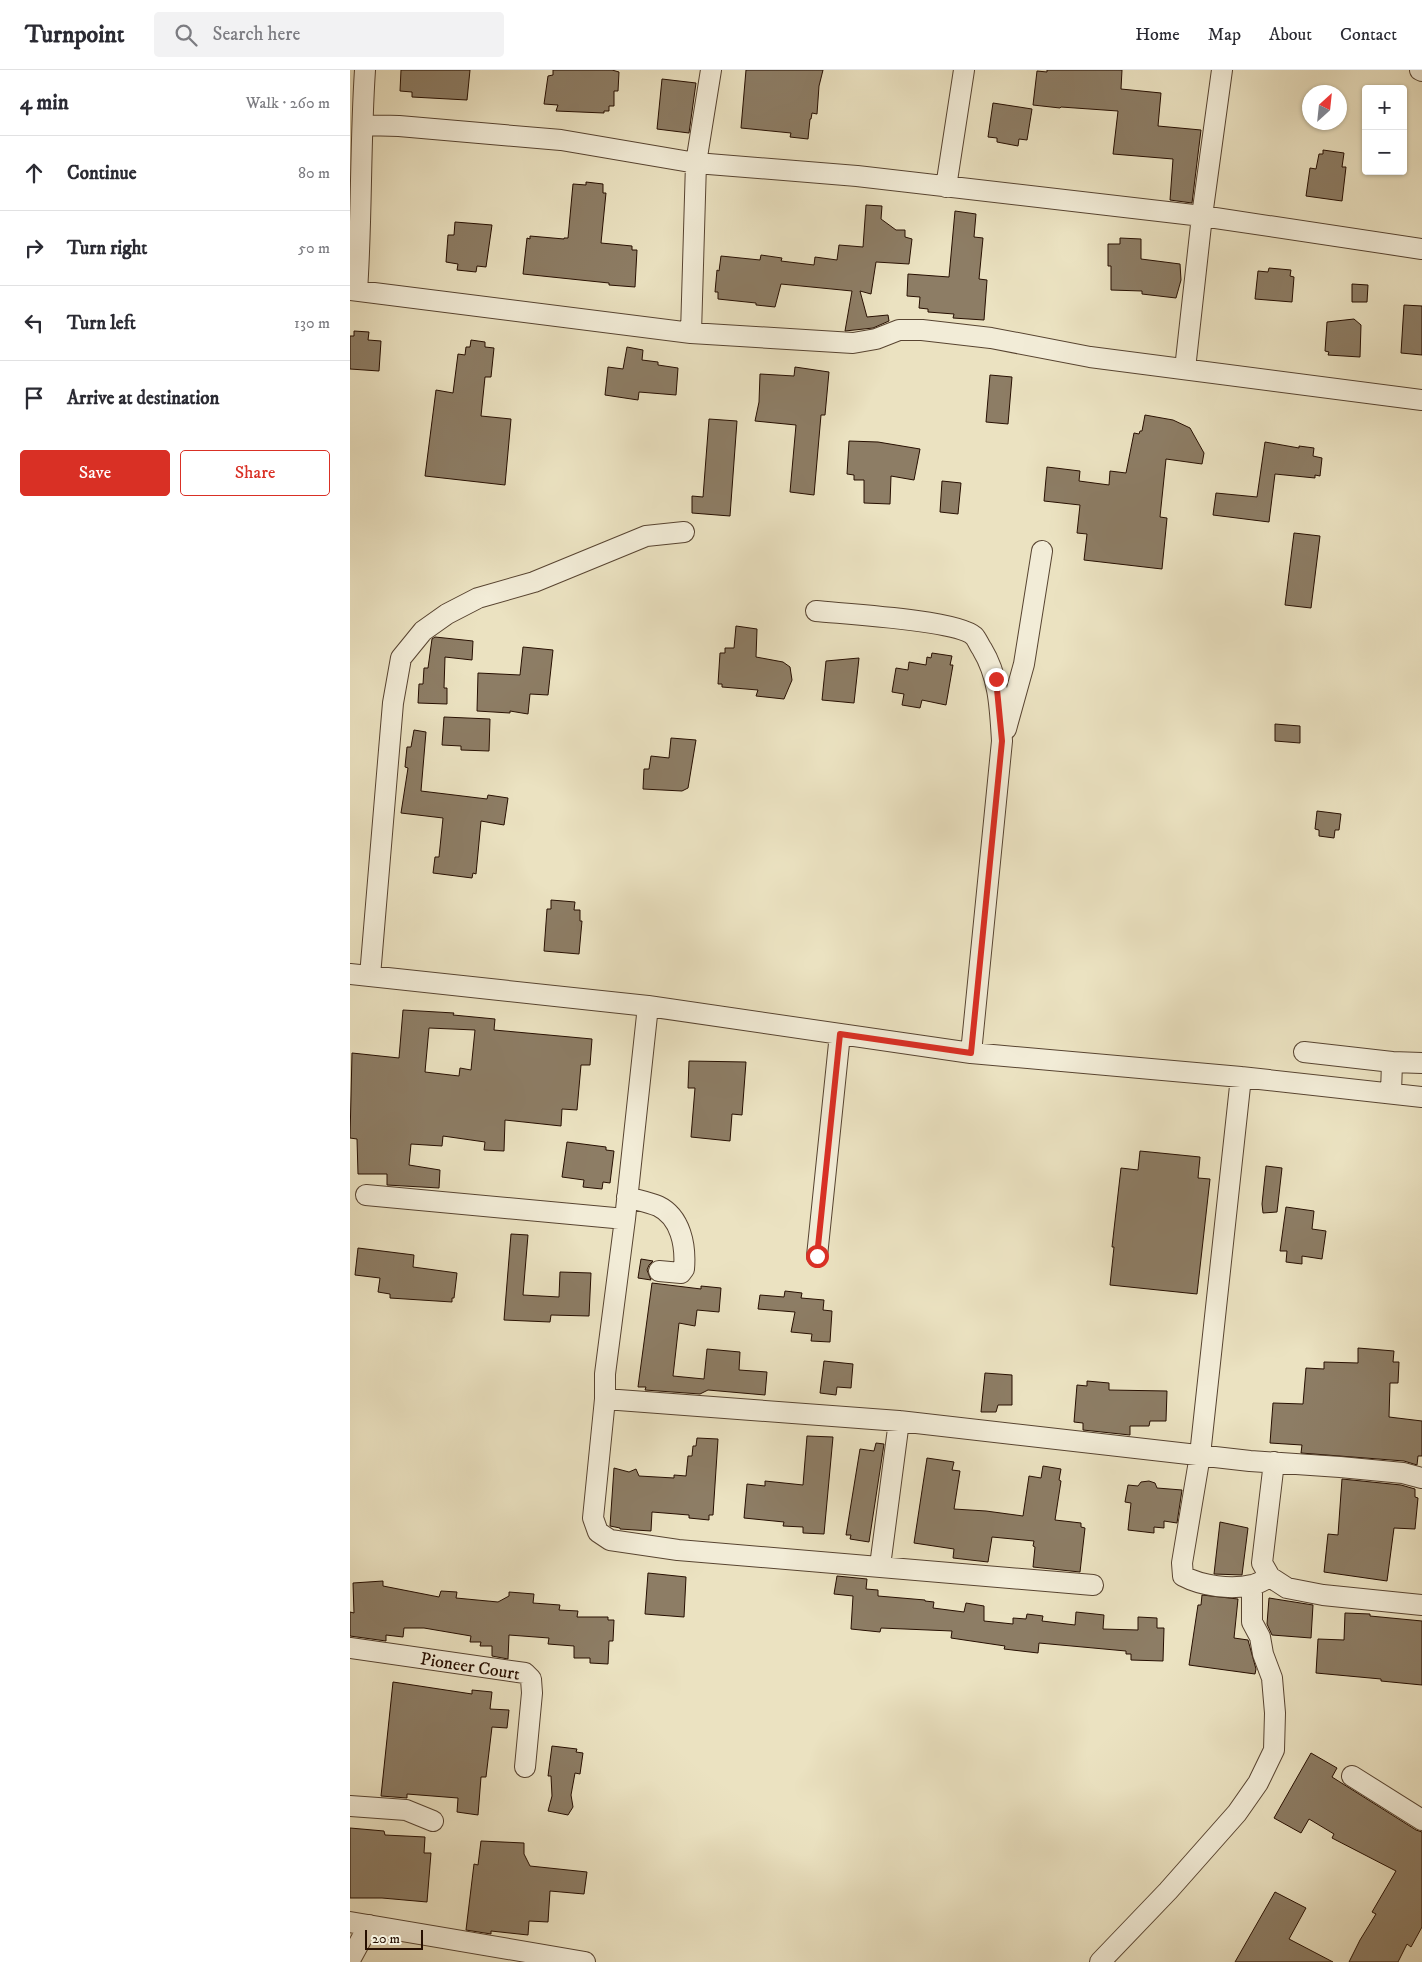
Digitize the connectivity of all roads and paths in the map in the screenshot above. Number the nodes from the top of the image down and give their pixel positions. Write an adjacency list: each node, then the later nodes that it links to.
1 (365, 70): 5 (street)
2 (711, 70): 6 (street)
3 (964, 70): 7 (street)
4 (1222, 70): 8 (street)
5 (363, 124): 6 (street); 10 (street)
6 (696, 163): 7 (street); 11 (street)
7 (946, 187): 8 (street)
8 (1202, 216): 9 (street); 12 (street)
9 (1422, 249)
10 (353, 291): 11 (street)
11 (691, 333): 12 (street)
12 (1185, 369): 13 (street)
13 (1422, 400)
14 (684, 532): 18 (street)
15 (1042, 551): 17 (street)
16 (816, 611): 17 (street)
17 (1002, 741): 22 (street)
18 (360, 975): 19 (street)
19 (648, 1006): 20 (street); 29 (street)
20 (840, 1034): 22 (street); 31 (street)
21 (1304, 1052): 23 (street)
22 (971, 1053): 25 (street)
23 (1392, 1062): 24 (street); 26 (street)
24 (1422, 1063)
25 (1242, 1077): 26 (street); 35 (street)
26 (1391, 1093): 27 (street)
27 (1422, 1096)
28 (366, 1195): 30 (street)
29 (627, 1197): 30 (street); 32 (street)
30 (625, 1219): 33 (street)
31 (817, 1256)
32 (659, 1271)
33 (605, 1399): 34 (street); 38 (street)
34 (900, 1421): 35 (street); 38 (street)
35 (1200, 1455): 36 (street); 41 (street)
36 (1274, 1462): 37 (street); 39 (street)
37 (1422, 1478)
38 (880, 1566): 40 (street)
39 (1270, 1577): 41 (street); 42 (street)
40 (1092, 1585)
41 (1252, 1585): 52 (street)
42 (1422, 1605)
43 (350, 1648): 44 (street, Pioneer Court)
44 (525, 1767)
45 (1352, 1776): 47 (street)
46 (350, 1806): 48 (street)
47 (1422, 1820)
48 (433, 1821)
49 (359, 1923): 50 (street); 51 (street)
50 (350, 1960)
51 (585, 1962)
52 (1100, 1962)

